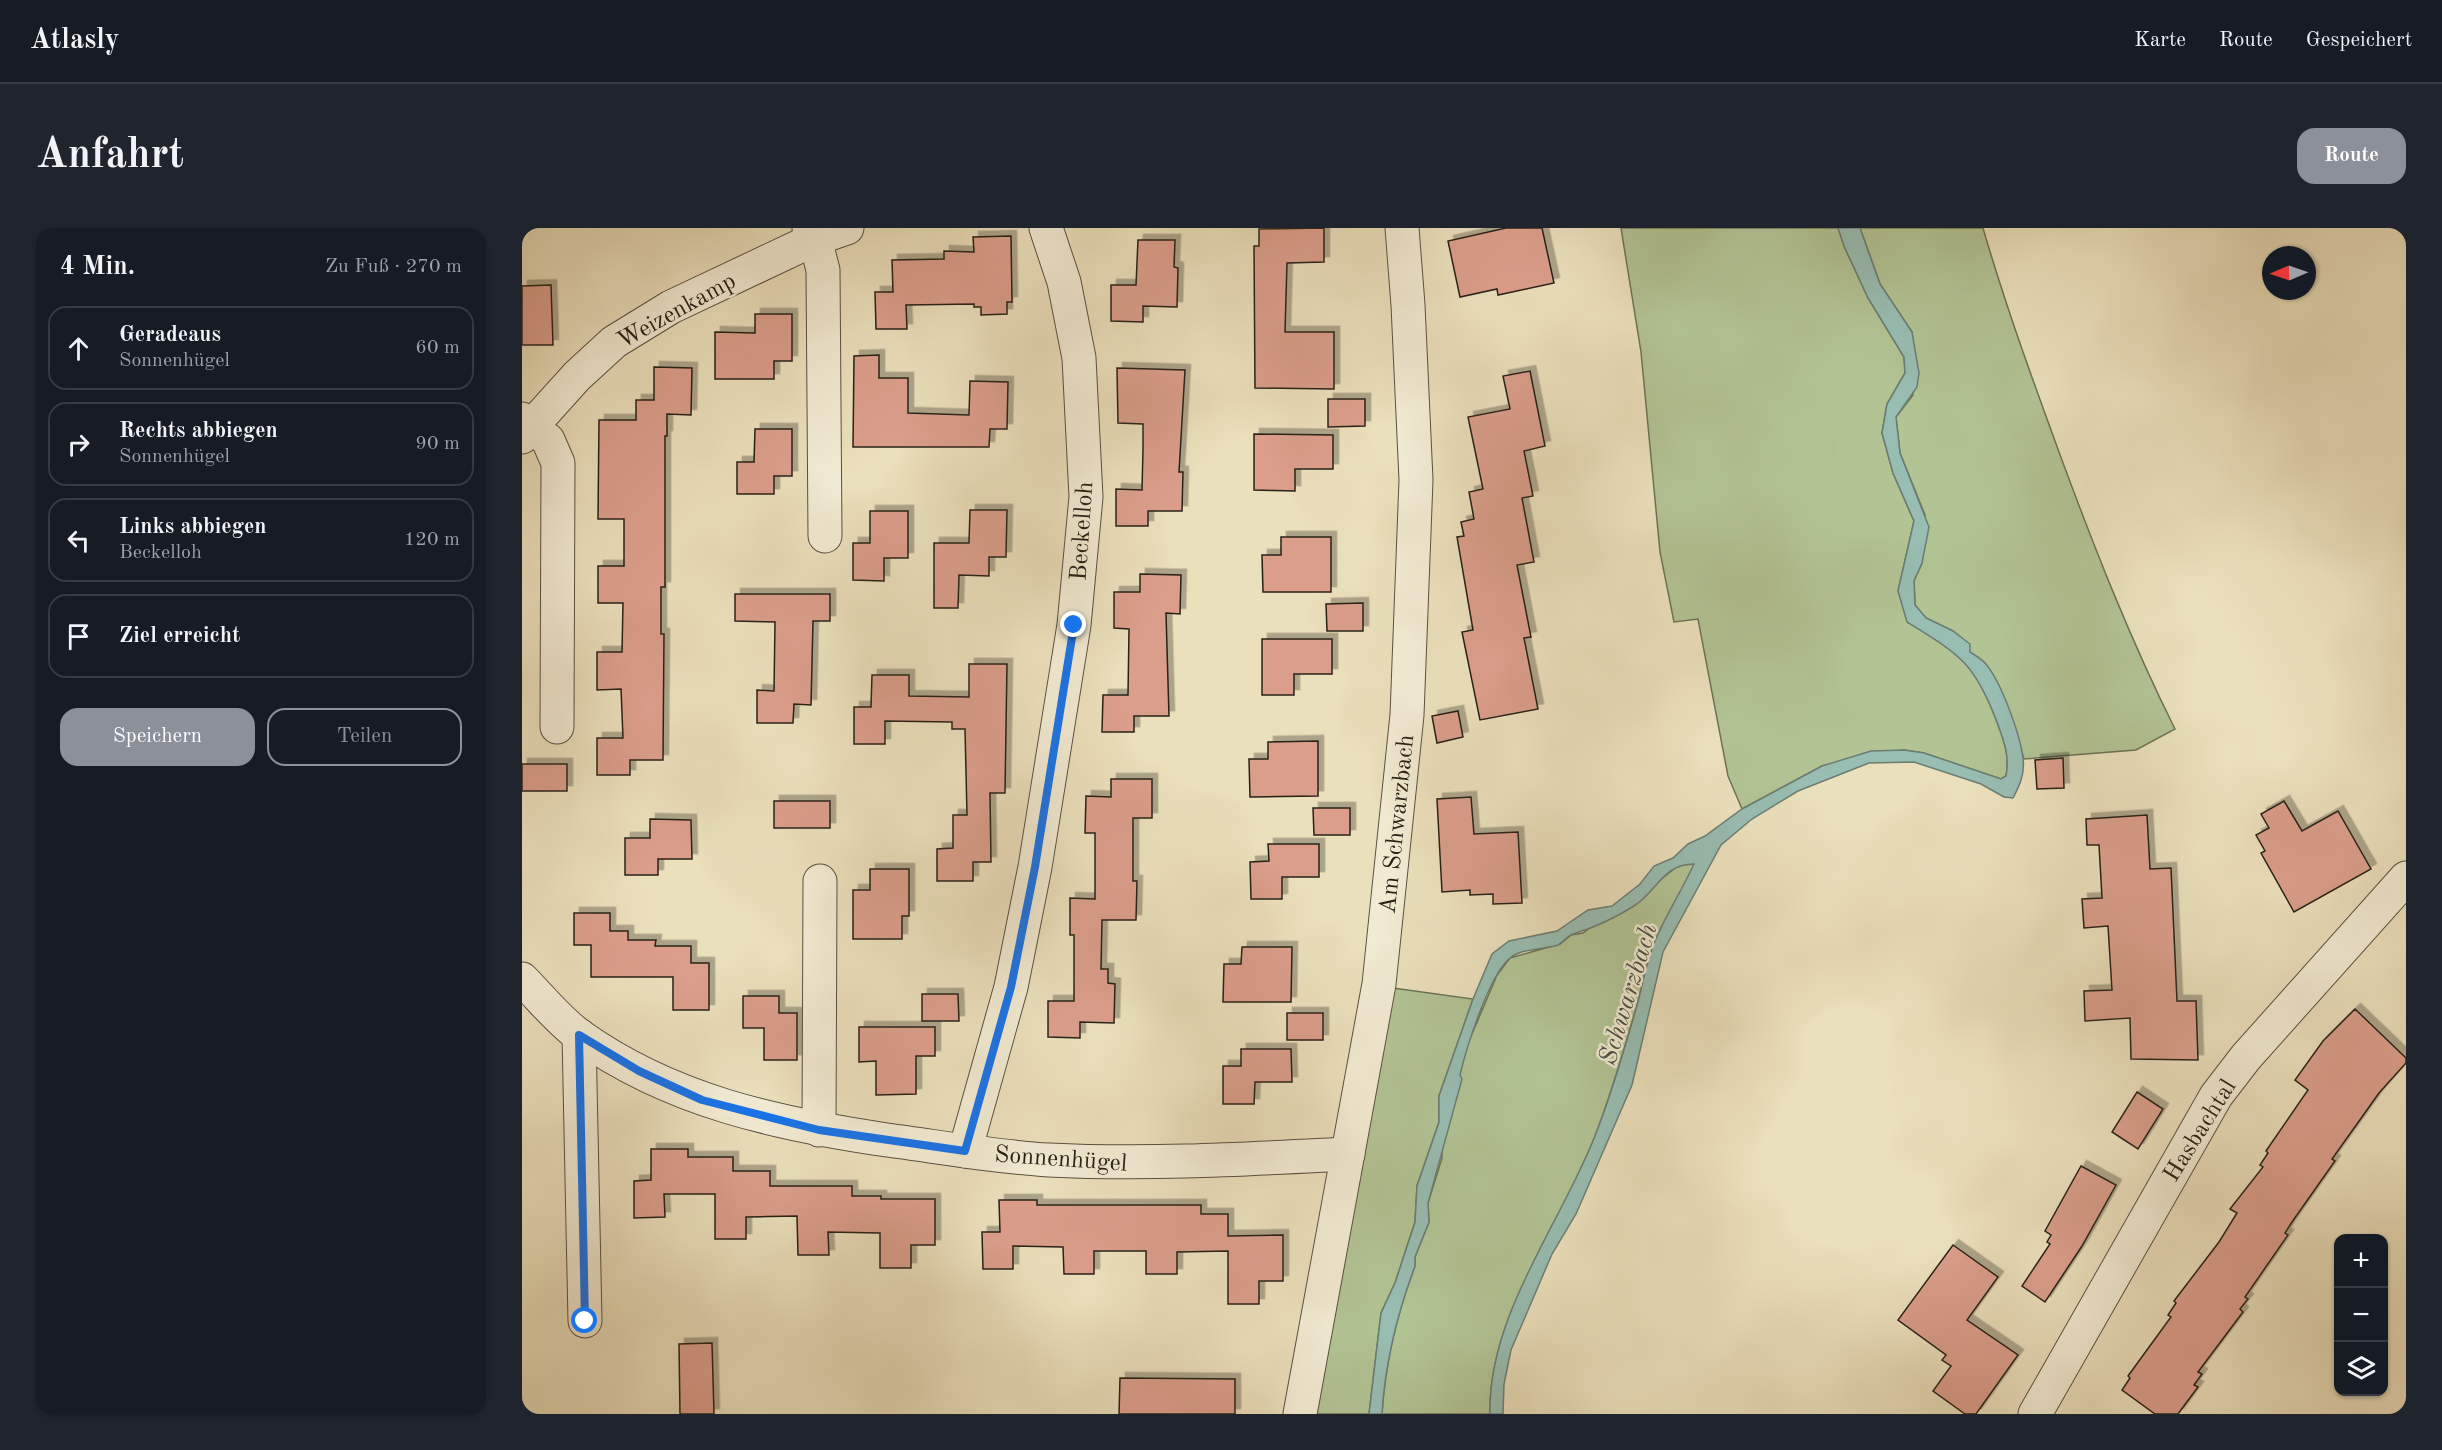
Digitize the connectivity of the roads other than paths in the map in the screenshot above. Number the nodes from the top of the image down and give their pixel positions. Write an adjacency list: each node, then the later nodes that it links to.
1 (847, 228): 4 (street, Weizenkamp)
2 (1046, 228): 13 (street, Beckelloh)
3 (1402, 228): 14 (street, Am Schwarzbach)
4 (812, 233): 5 (street, Weizenkamp); 6 (street)
5 (525, 428): 7 (street, Weizenkamp)
6 (825, 536)
7 (556, 727)
8 (2406, 878): 17 (street, Hasbachtal)
9 (820, 882): 12 (street)
10 (522, 979): 11 (street, Sonnenhügel)
11 (579, 1035): 12 (street, Sonnenhügel); 15 (street)
12 (819, 1130): 13 (street, Sonnenhügel)
13 (965, 1151): 14 (street, Sonnenhügel)
14 (1348, 1154): 16 (street, Am Schwarzbach)
15 (585, 1321)
16 (1300, 1414)
17 (2035, 1414)

